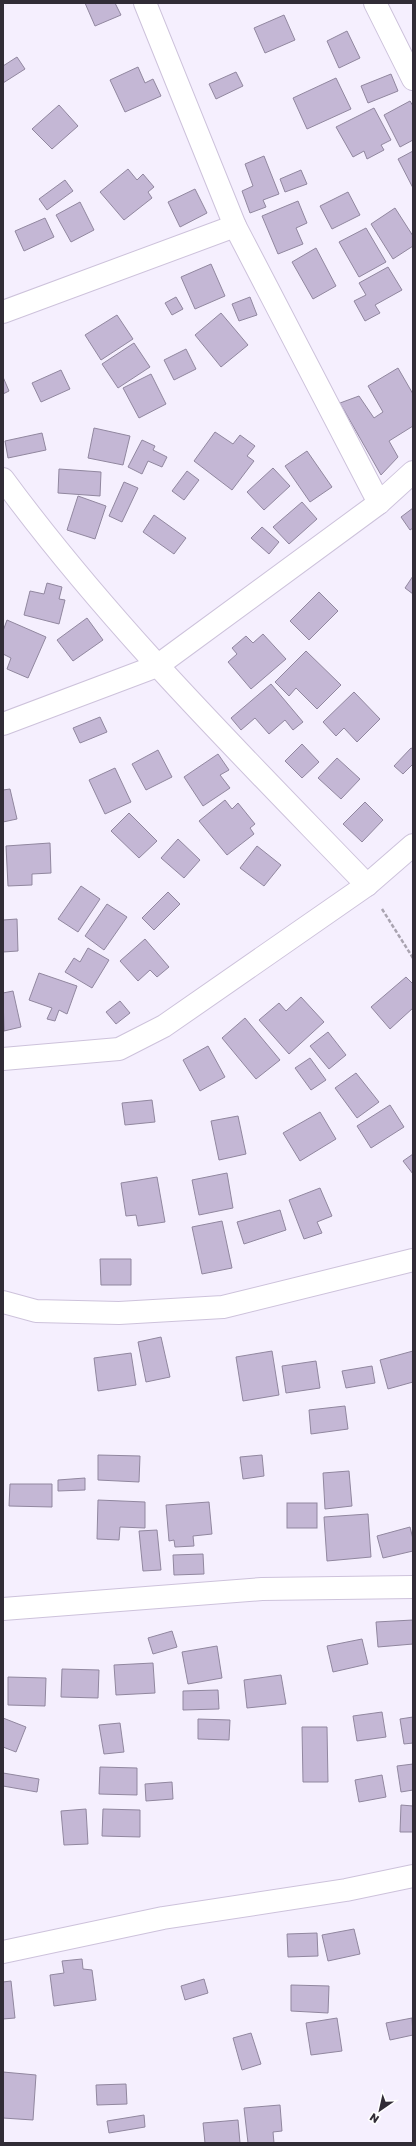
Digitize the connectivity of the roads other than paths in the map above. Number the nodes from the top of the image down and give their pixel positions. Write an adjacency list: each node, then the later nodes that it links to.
1 (145, 3): 4 (street)
2 (376, 3): 3 (street)
3 (413, 79)
4 (235, 226): 5 (street); 8 (street)
5 (3, 312)
6 (413, 472): 8 (street)
7 (3, 480): 9 (street)
8 (379, 503): 9 (street)
9 (156, 666): 10 (street); 12 (street)
10 (3, 724)
11 (413, 845): 12 (street)
12 (367, 885): 13 (street)
13 (3, 1059)
14 (413, 1260): 15 (street)
15 (3, 1302)
16 (413, 1587): 17 (street)
17 (3, 1609)
18 (413, 1876): 19 (street)
19 (3, 1952)

